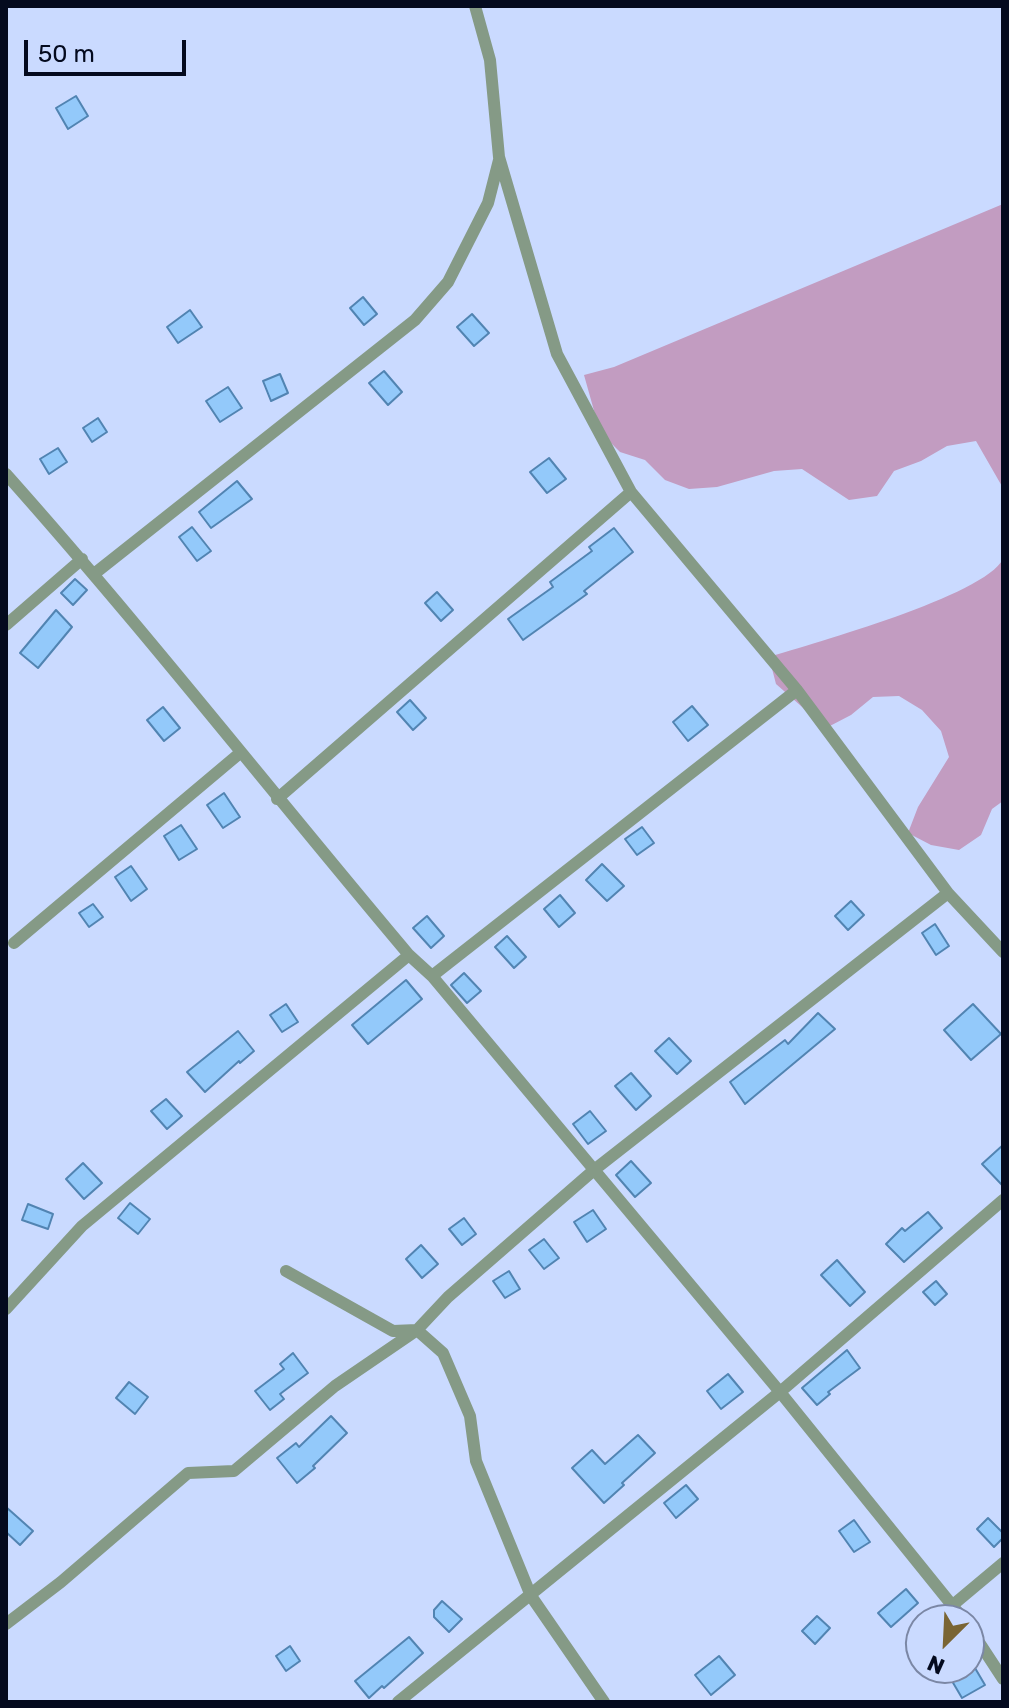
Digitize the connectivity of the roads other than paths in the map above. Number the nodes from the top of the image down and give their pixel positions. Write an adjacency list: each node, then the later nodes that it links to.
1 (475, 6): 2 (lane)
2 (499, 157): 4 (lane); 6 (lane)
3 (6, 474): 5 (lane)
4 (631, 492): 8 (lane); 10 (lane)
5 (82, 559): 6 (lane); 7 (lane)
6 (94, 574): 9 (lane)
7 (6, 625)
8 (797, 690): 11 (lane); 15 (lane)
9 (240, 753): 10 (lane); 12 (lane)
10 (277, 799): 14 (lane)
11 (948, 893): 13 (lane); 16 (lane)
12 (14, 943)
13 (1003, 952)
14 (409, 955): 15 (lane); 19 (lane)
15 (432, 976): 16 (lane)
16 (594, 1170): 20 (lane); 21 (lane)
17 (1003, 1200): 21 (lane)
18 (286, 1271): 20 (lane)
19 (6, 1309)
20 (417, 1330): 23 (lane); 25 (lane)
21 (780, 1392): 23 (lane); 24 (lane)
22 (1003, 1563): 24 (lane)
23 (531, 1596): 28 (lane); 29 (lane)
24 (954, 1604)
25 (6, 1624)
26 (985, 1651): 27 (lane)
27 (1003, 1679)
28 (398, 1702)
29 (604, 1702)

